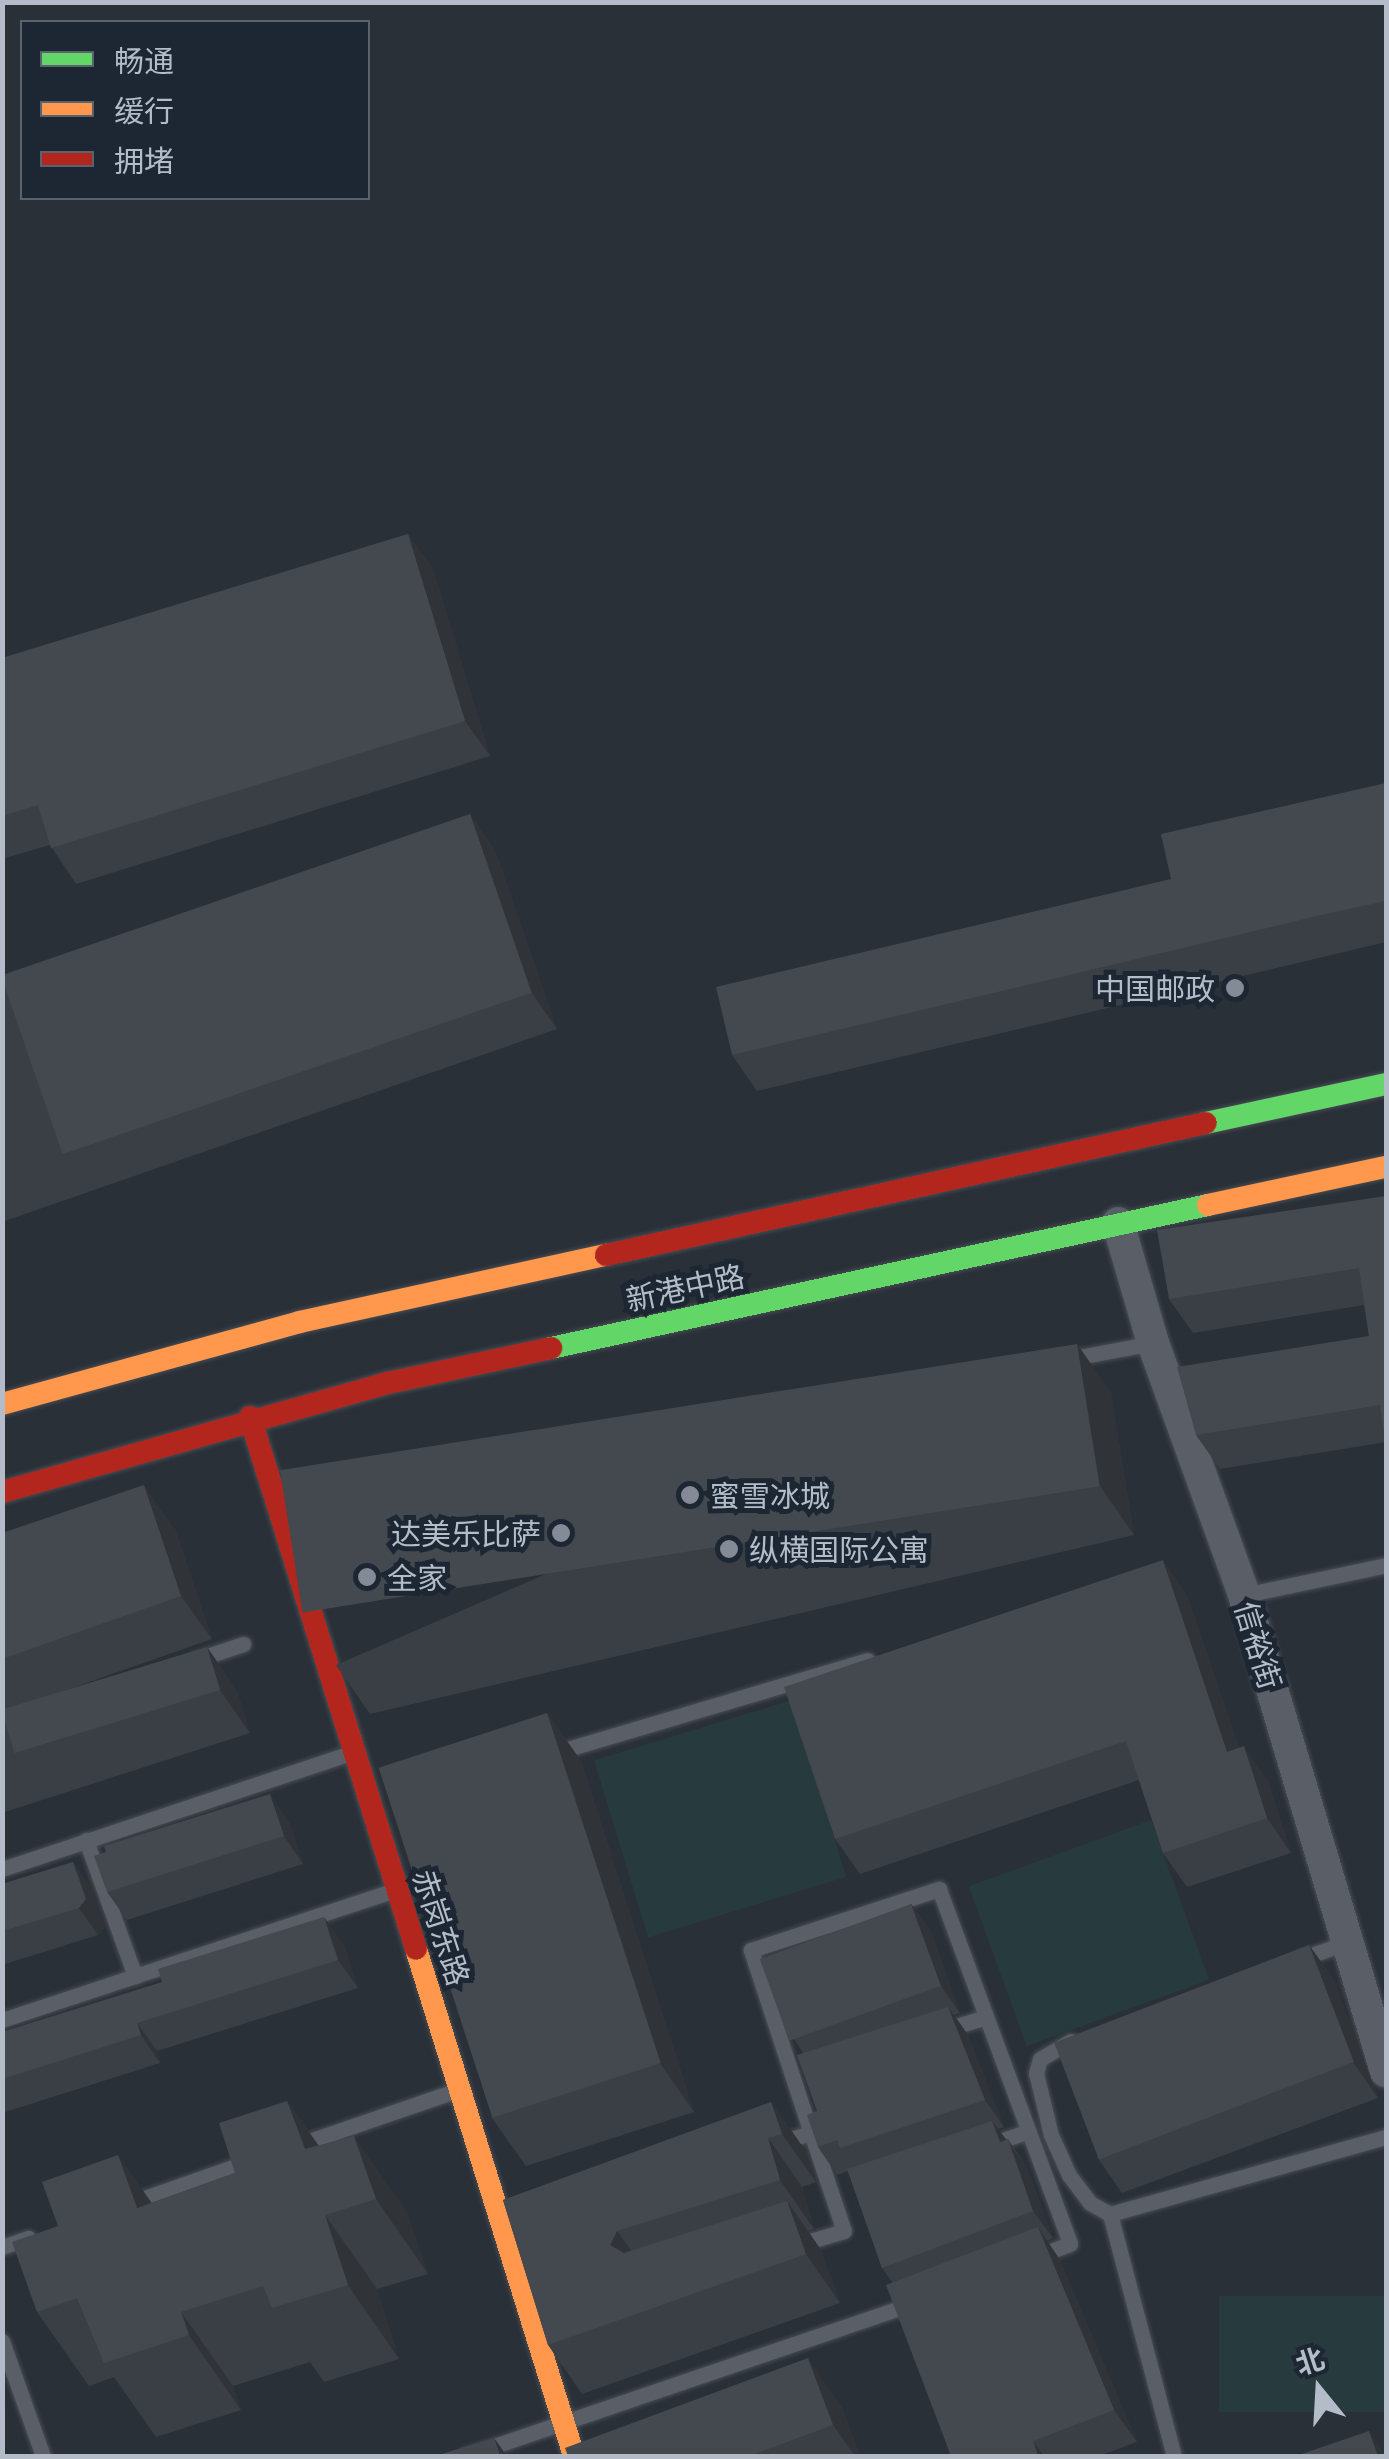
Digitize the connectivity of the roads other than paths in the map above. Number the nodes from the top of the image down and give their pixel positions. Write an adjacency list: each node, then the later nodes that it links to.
1 (1386, 1084): 4 (main road, 新港中路)
2 (1386, 1166): 3 (main road, 新港中路)
3 (1118, 1223): 5 (street, 信裕街); 8 (main road, 新港中路)
4 (225, 1340): 7 (main road, 新港中路); 8 (main road, 赤岗东路)
5 (1153, 1343): 6 (lane); 13 (street, 信裕街)
6 (1056, 1361)
7 (2, 1404)
8 (250, 1417): 10 (main road, 新港中路); 11 (main road, 赤岗东路)
9 (647, 1437): 11 (lane)
10 (2, 1492)
11 (277, 1506): 17 (main road, 赤岗东路)
12 (1386, 1566): 13 (lane)
13 (1244, 1595): 22 (street, 信裕街)
14 (244, 1644): 16 (lane)
15 (888, 1654): 18 (lane)
16 (169, 1668)
17 (355, 1752): 19 (lane); 21 (main road, 赤岗东路)
18 (544, 1756)
19 (86, 1840): 20 (lane); 24 (lane)
20 (2, 1869)
21 (399, 1889): 24 (lane); 32 (main road, 赤岗东路)
22 (1344, 1944): 23 (lane); 29 (street, 信裕街)
23 (1288, 1964)
24 (135, 1976): 26 (lane)
25 (986, 2017): 27 (lane); 31 (lane); 33 (lane)
26 (2, 2020)
27 (932, 2034)
28 (1087, 2035): 43 (lane)
29 (1386, 2071)
30 (809, 2072): 31 (lane)
31 (793, 2078): 34 (lane)
32 (462, 2088): 38 (lane); 50 (main road, 赤岗东路)
33 (1029, 2131): 36 (lane); 47 (lane)
34 (811, 2132): 37 (lane); 41 (lane)
35 (1386, 2137): 43 (lane)
36 (975, 2149)
37 (754, 2151)
38 (278, 2152)
39 (260, 2158): 42 (lane)
40 (850, 2190): 41 (lane)
41 (832, 2196): 46 (lane)
42 (113, 2209)
43 (1110, 2214): 51 (lane)
44 (39, 2234): 45 (lane)
45 (2, 2247)
46 (788, 2248)
47 (1014, 2265)
48 (940, 2293): 50 (lane)
49 (2, 2341): 52 (lane)
50 (567, 2420): 53 (lane); 54 (main road, 赤岗东路)
51 (1172, 2452)
52 (43, 2456)
53 (465, 2456)
54 (574, 2456)

